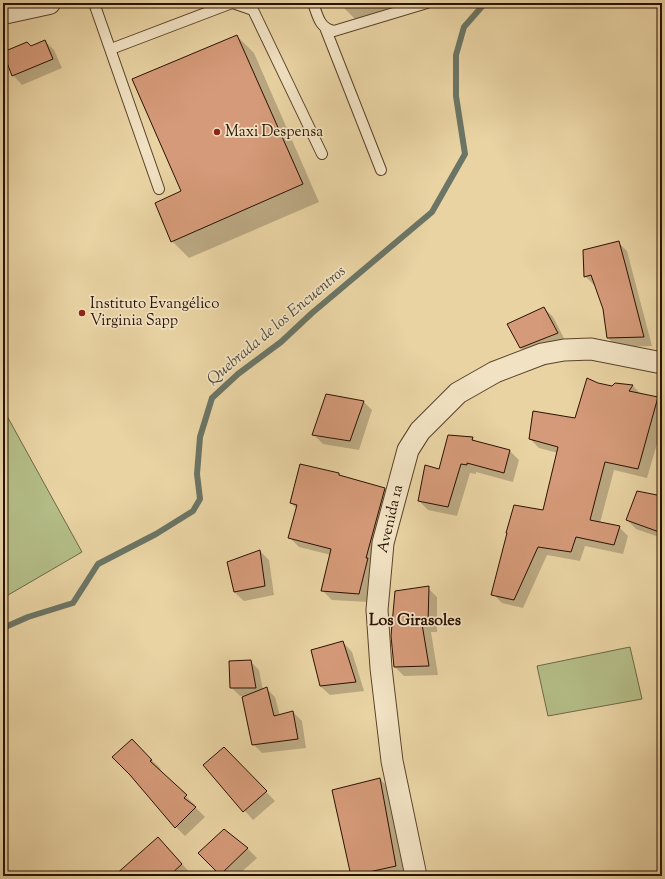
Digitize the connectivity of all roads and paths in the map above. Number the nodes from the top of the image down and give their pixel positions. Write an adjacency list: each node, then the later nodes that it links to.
1 (48, 3): 6 (street)
2 (94, 3): 8 (lane)
3 (232, 3): 8 (lane); 9 (lane)
4 (313, 3): 7 (lane)
5 (427, 3): 7 (lane)
6 (3, 13)
7 (326, 30): 10 (lane)
8 (111, 50): 11 (lane)
9 (322, 154)
10 (381, 170)
11 (159, 189)
12 (662, 362): 13 (street, Avenida 1a)
13 (416, 876)

